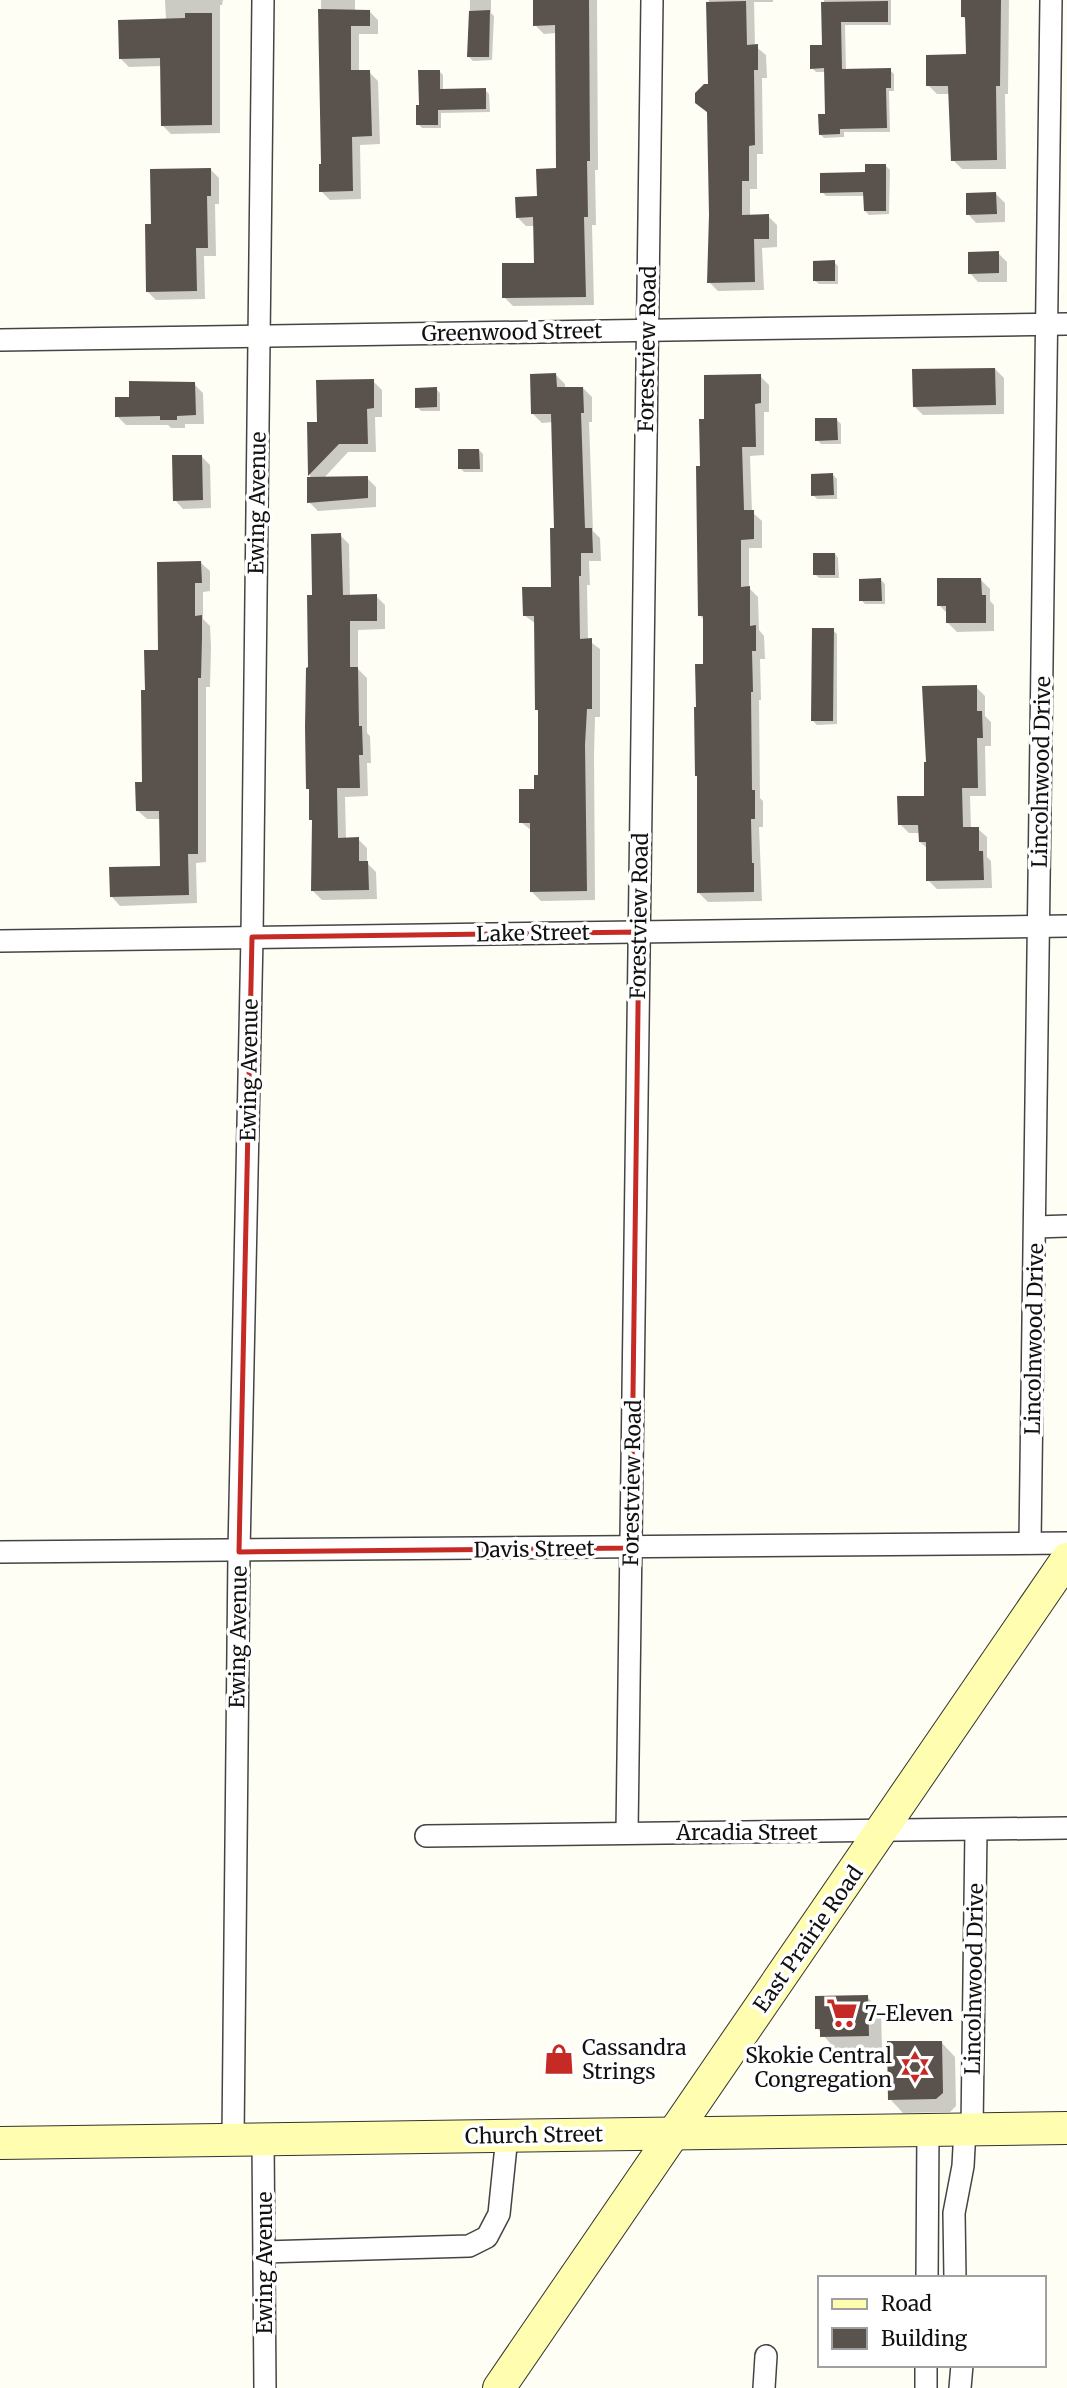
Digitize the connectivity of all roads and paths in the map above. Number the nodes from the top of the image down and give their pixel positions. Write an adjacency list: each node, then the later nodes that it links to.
1 (263, 0): 6 (street, Ewing Avenue)
2 (652, 0): 5 (street, Forestview Road)
3 (1051, 0): 4 (street, Lincolnwood Drive)
4 (1057, 324): 5 (street, Greenwood Street); 8 (street, Lincolnwood Drive)
5 (647, 330): 6 (street, Greenwood Street); 10 (street, Forestview Road)
6 (259, 337): 7 (street, Greenwood Street); 11 (street, Ewing Avenue)
7 (0, 340)
8 (1039, 926): 9 (street, Lake Street); 10 (street, Lake Street); 14 (street, Lincolnwood Drive)
9 (1067, 926)
10 (639, 932): 11 (street, Lake Street); 17 (street, Forestview Road)
11 (252, 937): 12 (street, Lake Street); 19 (street, Ewing Avenue)
12 (0, 941)
13 (1067, 1226): 14 (street)
14 (1035, 1227): 15 (street, Lincolnwood Drive)
15 (1030, 1543): 16 (street, Davis Street); 17 (street, Davis Street)
16 (1067, 1543)
17 (631, 1548): 19 (street, Davis Street); 24 (street, Forestview Road)
18 (0, 1552): 19 (street, Davis Street)
19 (239, 1552): 31 (street, Ewing Avenue)
20 (1067, 1559): 23 (street, East Prairie Road)
21 (1067, 1828): 22 (street, Arcadia Street)
22 (976, 1830): 23 (street, Arcadia Street); 27 (street, Lincolnwood Drive)
23 (882, 1832): 24 (street, Arcadia Street); 29 (street, East Prairie Road)
24 (627, 1833): 25 (street, Arcadia Street)
25 (426, 1836)
26 (1067, 2128): 27 (street, Church Street)
27 (968, 2129): 28 (street, Church Street); 35 (street, Lincolnwood Drive)
28 (928, 2130): 29 (street, Church Street); 34 (street)
29 (676, 2133): 30 (street, Church Street); 40 (street, East Prairie Road)
30 (507, 2136): 31 (street, Church Street); 33 (street)
31 (248, 2139): 32 (street, Church Street); 33 (street, Ewing Avenue)
32 (0, 2143)
33 (264, 2252): 39 (street, Ewing Avenue)
34 (927, 2276)
35 (954, 2276)
36 (766, 2356): 41 (street)
37 (926, 2367): 42 (street)
38 (962, 2367): 43 (street)
39 (265, 2388)
40 (499, 2388)
41 (764, 2388)
42 (926, 2388)
43 (960, 2388)

